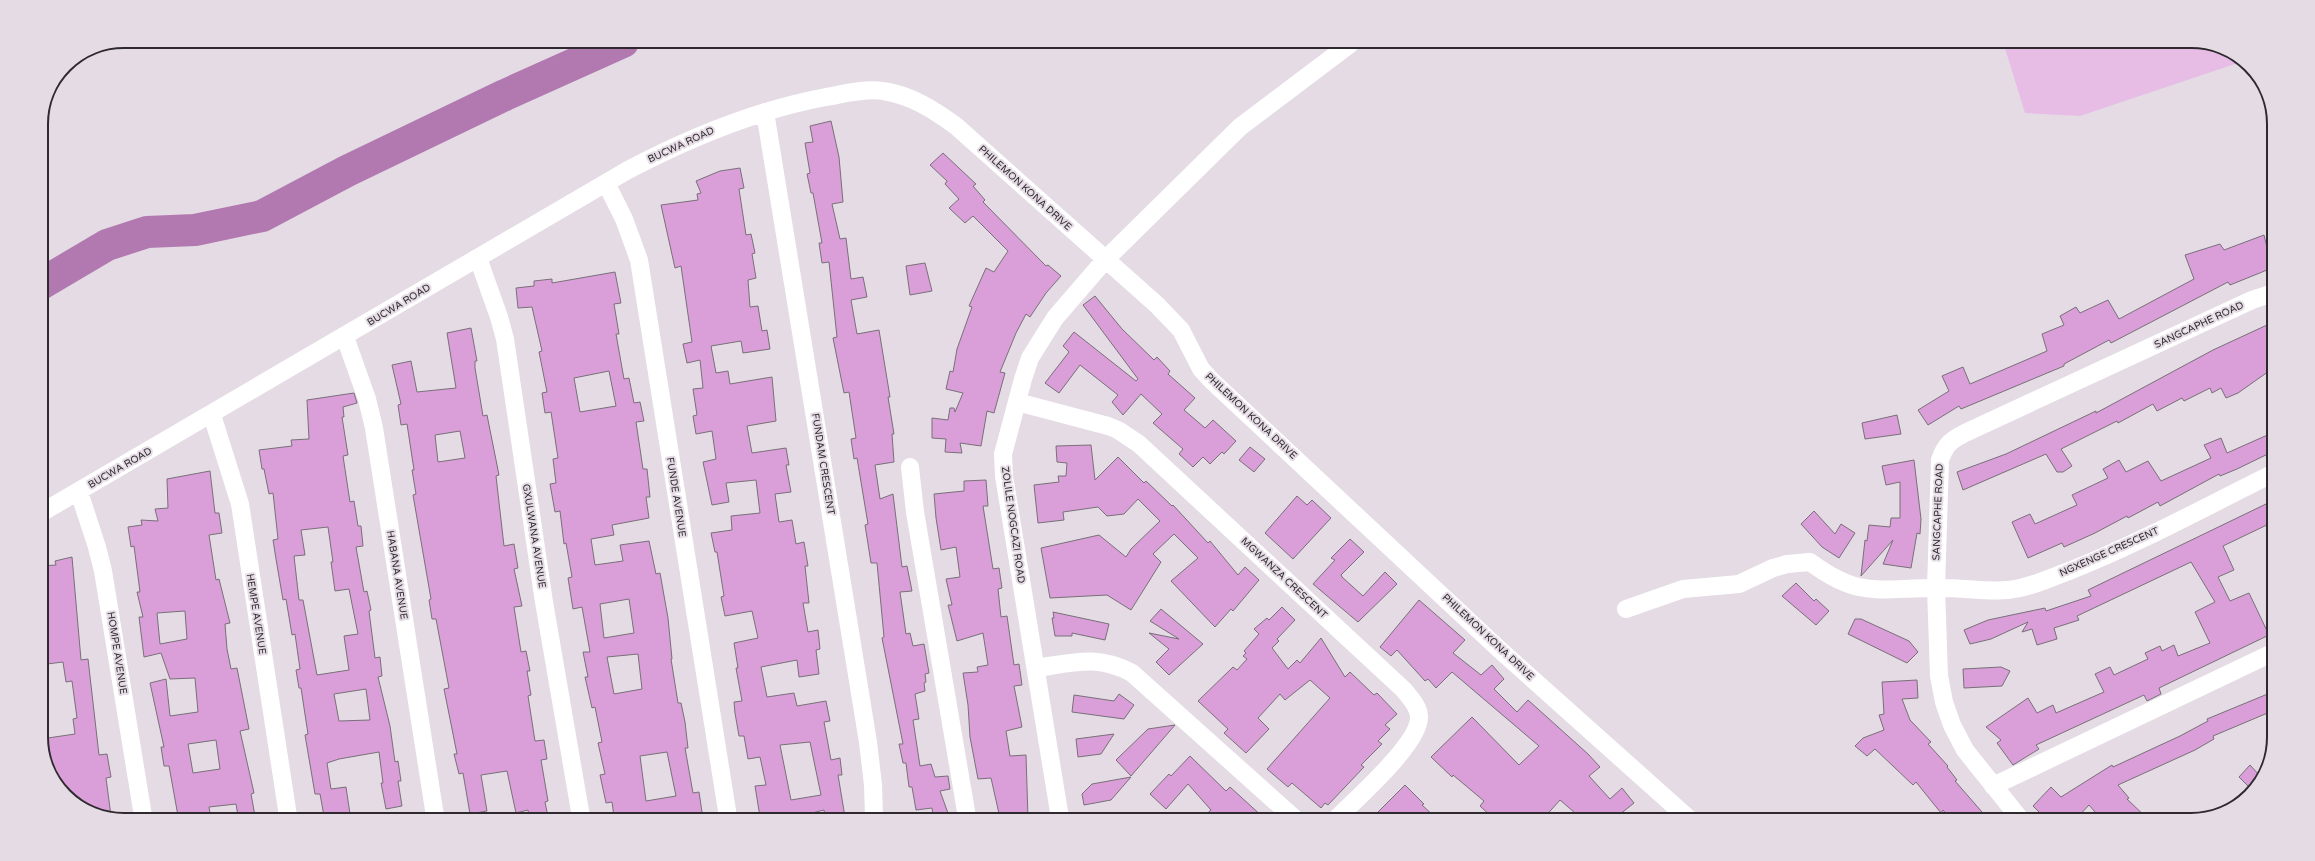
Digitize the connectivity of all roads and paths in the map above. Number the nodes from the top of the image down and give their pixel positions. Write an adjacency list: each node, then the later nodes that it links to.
1 (1345, 48): 5 (street, ZOLILE NOGCAZI ROAD)
2 (765, 112): 3 (street, BUCWA ROAD); 5 (street, PHILEMON KONA DRIVE); 24 (street, FUNDAM CRESCENT)
3 (606, 183): 4 (street, BUCWA ROAD); 23 (street, FUNDE AVENUE)
4 (478, 258): 7 (street, BUCWA ROAD); 22 (street, GXULWANA AVENUE)
5 (1105, 260): 8 (street, ZOLILE NOGCAZI ROAD); 29 (street, PHILEMON KONA DRIVE)
6 (2267, 295): 14 (street, SANGCAPHE ROAD)
7 (345, 337): 9 (street, BUCWA ROAD); 21 (street, HABANA AVENUE)
8 (1017, 402): 17 (street, ZOLILE NOGCAZI ROAD); 28 (street, MGWANZA CRESCENT)
9 (212, 415): 12 (street, BUCWA ROAD); 20 (street, HEMPE AVENUE)
10 (910, 467): 25 (street)
11 (2267, 476): 14 (street, NGXENGE CRESCENT)
12 (79, 492): 13 (street, BUCWA ROAD); 19 (street, HOMPE AVENUE)
13 (48, 509)
14 (1936, 588): 15 (street, NGXENGE CRESCENT); 18 (street, SANGCAPHE ROAD)
15 (1626, 609)
16 (2267, 655): 18 (street)
17 (1036, 668): 26 (street, ZOLILE NOGCAZI ROAD); 27 (street)
18 (1992, 786): 30 (street, SANGCAPHE ROAD)
19 (143, 813)
20 (288, 813)
21 (435, 813)
22 (581, 813)
23 (727, 813)
24 (874, 813)
25 (966, 813)
26 (1059, 813)
27 (1288, 813)
28 (1342, 813)
29 (1682, 813)
30 (2015, 813)

